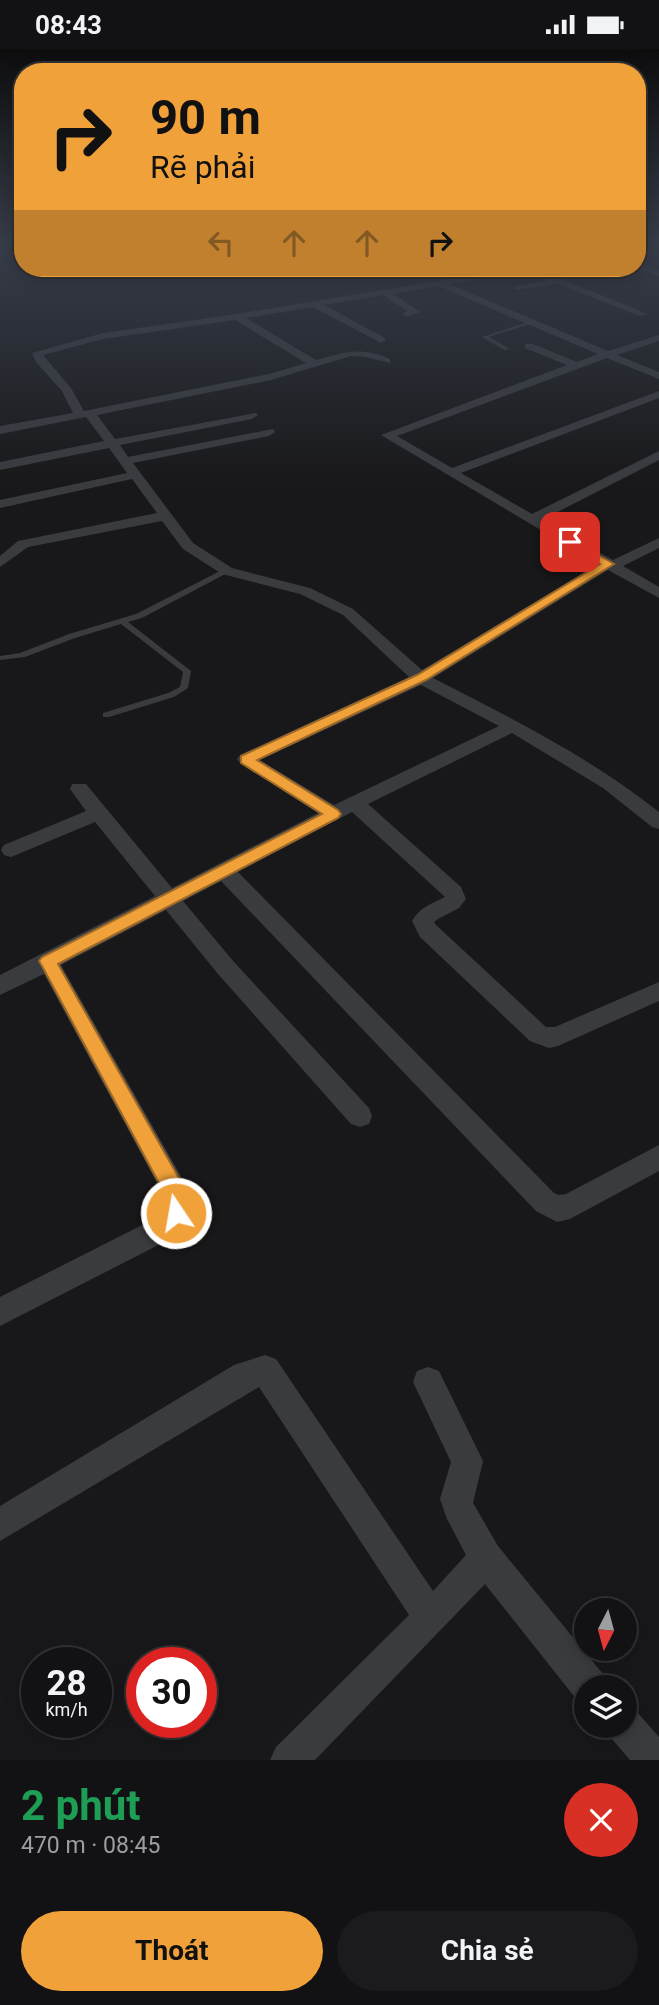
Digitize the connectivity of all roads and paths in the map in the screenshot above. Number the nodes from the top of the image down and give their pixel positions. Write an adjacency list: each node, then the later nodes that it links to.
1 (201, 324): 18 (street)
2 (248, 324): 13 (street)
3 (350, 324): 8 (street)
4 (527, 324): 10 (lane)
5 (532, 324): 11 (street)
6 (638, 329): 7 (street)
7 (659, 338): 11 (street)
8 (381, 341)
9 (529, 346): 14 (street)
10 (506, 349)
11 (605, 355): 14 (street); 15 (street)
12 (386, 361): 13 (street)
13 (315, 364): 18 (street)
14 (575, 365): 26 (street)
15 (659, 376)
16 (659, 394): 26 (street)
17 (0, 412): 20 (street)
18 (85, 414): 20 (street); 22 (street)
19 (252, 415): 22 (street)
20 (6, 429)
21 (269, 432): 24 (street)
22 (113, 445): 24 (street); 25 (street)
23 (659, 455): 30 (street)
24 (125, 461): 27 (street)
25 (0, 467)
26 (452, 473): 30 (street)
27 (134, 475): 28 (street); 29 (street)
28 (0, 504)
29 (165, 516): 32 (street); 34 (street)
30 (532, 520): 33 (street)
31 (659, 542): 33 (street)
32 (0, 563)
33 (610, 565): 35 (street); 38 (street)
34 (227, 571): 36 (lane); 38 (street)
35 (659, 593)
36 (122, 621): 37 (lane); 39 (lane)
37 (0, 658)
38 (421, 678): 40 (street); 44 (street)
39 (106, 715)
40 (513, 726): 42 (street); 45 (street)
41 (79, 789): 43 (street)
42 (354, 803): 44 (street); 51 (street)
43 (99, 813): 46 (street); 48 (street)
44 (333, 814): 47 (street)
45 (659, 821)
46 (12, 850)
47 (223, 870): 48 (street); 53 (street)
48 (168, 899): 49 (street); 52 (street)
49 (48, 961): 50 (street); 54 (street)
50 (0, 986)
51 (659, 992)
52 (360, 1116)
53 (659, 1157)
54 (0, 1312)
55 (428, 1382): 57 (street)
56 (0, 1525): 58 (street)
57 (486, 1557): 58 (street); 59 (street)
58 (431, 1618): 61 (street)
59 (580, 1675)
60 (635, 1738): 62 (street)
61 (289, 1760)
62 (654, 1760)

